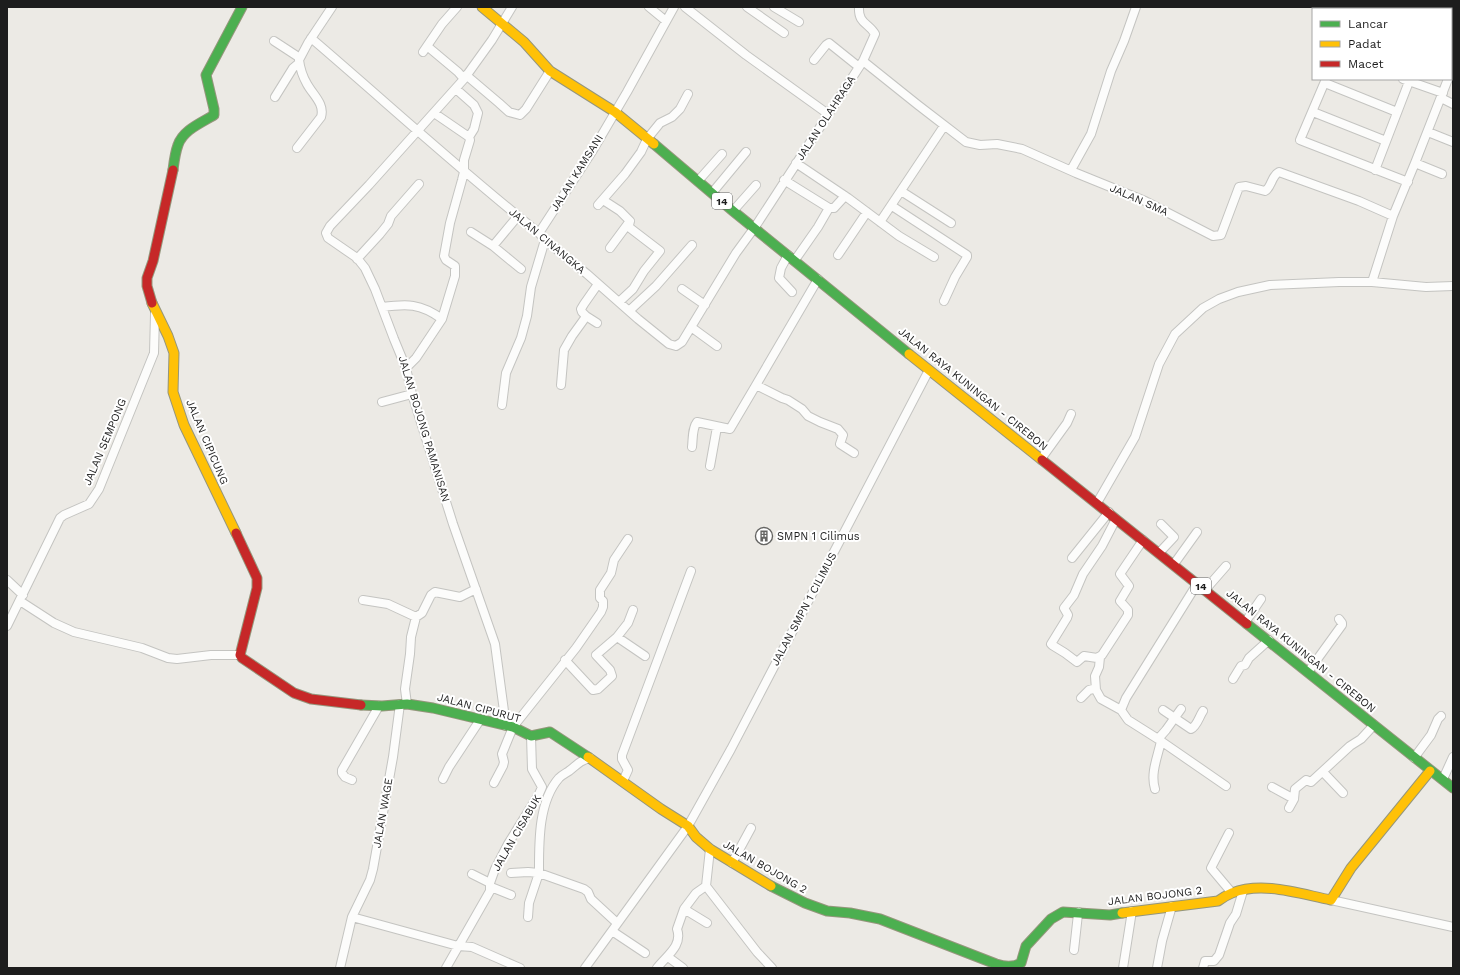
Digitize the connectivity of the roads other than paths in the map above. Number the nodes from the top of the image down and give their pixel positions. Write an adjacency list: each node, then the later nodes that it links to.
1 (242, 7): 95 (main road, JALAN CIPICUNG)
2 (332, 7): 17 (street)
3 (457, 7): 25 (street)
4 (482, 7): 15 (main road, JALAN RAYA KUNINGAN - CIREBON / 14)
5 (512, 7): 15 (street, JALAN BOJONG PAMANISAN)
6 (649, 7): 13 (street)
7 (674, 7): 13 (street, JALAN KAMSANI)
8 (685, 7): 38 (street)
9 (746, 7): 16 (street)
10 (774, 7): 14 (street)
11 (859, 7): 21 (street, JALAN OLAHRAGA)
12 (1136, 7): 51 (street)
13 (666, 21): 34 (street, JALAN KAMSANI)
14 (799, 22)
15 (502, 23): 24 (main road, JALAN RAYA KUNINGAN - CIREBON / 14); 25 (street, JALAN BOJONG PAMANISAN)
16 (784, 33)
17 (311, 38): 19 (street); 40 (street, JALAN CINANGKA)
18 (274, 41): 19 (street)
19 (299, 60): 32 (street); 46 (street)
20 (814, 60): 21 (street, JALAN SMA)
21 (861, 64): 38 (street, JALAN OLAHRAGA); 39 (street, JALAN SMA)
22 (1453, 66): 23 (street)
23 (1452, 70)
24 (550, 71): 25 (street); 34 (main road, JALAN RAYA KUNINGAN - CIREBON / 14)
25 (465, 77): 29 (street, JALAN BOJONG PAMANISAN)
26 (1407, 80): 31 (street); 36 (street)
27 (1448, 80): 31 (street)
28 (1325, 81): 35 (street); 36 (street)
29 (456, 89): 37 (street, JALAN BOJONG PAMANISAN); 42 (street)
30 (688, 94): 43 (street)
31 (1442, 96): 33 (street); 41 (street)
32 (275, 97)
33 (1453, 104)
34 (615, 112): 43 (main road, JALAN RAYA KUNINGAN - CIREBON / 14); 74 (street, JALAN KAMSANI)
35 (1313, 112): 44 (street); 52 (street)
36 (1397, 112): 44 (street)
37 (434, 113): 40 (street, JALAN BOJONG PAMANISAN); 42 (street)
38 (828, 114): 49 (street, JALAN OLAHRAGA)
39 (944, 126): 51 (street, JALAN SMA); 60 (street)
40 (418, 130): 53 (street, JALAN CINANGKA); 82 (street, JALAN BOJONG PAMANISAN)
41 (1428, 132): 45 (street); 50 (street)
42 (469, 137): 53 (street)
43 (647, 139): 56 (main road, JALAN RAYA KUNINGAN - CIREBON / 14); 69 (street)
44 (1386, 141): 52 (street)
45 (1453, 142)
46 (297, 148)
47 (746, 152): 61 (street)
48 (722, 154): 56 (street)
49 (796, 163): 55 (street, JALAN OLAHRAGA); 62 (street)
50 (1416, 163): 54 (street); 57 (street)
51 (1071, 170): 68 (street, JALAN SMA)
52 (1375, 170): 57 (street)
53 (464, 172): 67 (street, JALAN CINANGKA); 97 (street)
54 (1442, 174)
55 (784, 180): 64 (street); 72 (street, JALAN OLAHRAGA)
56 (698, 181): 61 (main road, JALAN RAYA KUNINGAN - CIREBON / 14)
57 (1408, 182): 68 (street)
58 (419, 184): 82 (street)
59 (756, 185): 65 (street)
60 (901, 191): 63 (street); 71 (street)
61 (712, 193): 65 (main road, JALAN RAYA KUNINGAN - CIREBON / 14)
62 (845, 196): 64 (street); 66 (street)
63 (892, 206): 70 (street); 90 (street)
64 (829, 208): 81 (street)
65 (734, 211): 72 (main road, JALAN RAYA KUNINGAN - CIREBON / 14)
66 (867, 212): 70 (street); 79 (street)
67 (518, 216): 74 (street, JALAN CINANGKA); 77 (street)
68 (1393, 216): 85 (street)
69 (630, 221): 78 (street); 91 (street)
70 (880, 222): 80 (street)
71 (951, 223)
72 (754, 228): 81 (main road, JALAN RAYA KUNINGAN - CIREBON / 14); 92 (street, JALAN CINANGKA)
73 (471, 232): 77 (street)
74 (539, 233): 75 (street, JALAN CINANGKA)
75 (545, 240): 86 (street, JALAN CINANGKA); 107 (street)
76 (692, 245): 94 (street)
77 (493, 246): 83 (street)
78 (610, 248)
79 (838, 255)
80 (934, 257)
81 (792, 258): 84 (main road, JALAN RAYA KUNINGAN - CIREBON / 14); 89 (street)
82 (357, 259): 93 (street, JALAN BOJONG PAMANISAN)
83 (521, 269)
84 (818, 279): 102 (main road, JALAN RAYA KUNINGAN - CIREBON / 14); 104 (street)
85 (1372, 282): 87 (street); 114 (street)
86 (598, 284): 91 (street, JALAN CINANGKA); 96 (street)
87 (1453, 286)
88 (682, 290): 92 (street)
89 (792, 292)
90 (944, 301)
91 (618, 302): 94 (street, JALAN CINANGKA)
92 (705, 305): 99 (street, JALAN CINANGKA)
93 (382, 307): 97 (street); 101 (street, JALAN BOJONG PAMANISAN)
94 (629, 310): 99 (street, JALAN CINANGKA)
95 (155, 315): 130 (street, JALAN SEMPONG); 140 (main road, JALAN CIPICUNG)
96 (586, 316): 98 (street); 103 (street)
97 (442, 319): 101 (street)
98 (597, 323)
99 (691, 327): 100 (street)
100 (718, 346)
101 (406, 368): 105 (street, JALAN BOJONG PAMANISAN)
102 (929, 370): 112 (main road, JALAN RAYA KUNINGAN - CIREBON / 14); 178 (street, JALAN SMPN 1 CILIMUS)
103 (561, 384)
104 (756, 385): 109 (street); 111 (street)
105 (412, 394): 106 (street); 128 (street, JALAN BOJONG PAMANISAN)
106 (382, 402)
107 (502, 404)
108 (1071, 414): 112 (street)
109 (718, 427): 110 (street); 113 (street)
110 (692, 447)
111 (854, 453)
112 (1041, 459): 114 (main road, JALAN RAYA KUNINGAN - CIREBON / 14)
113 (710, 466)
114 (1097, 503): 115 (main road, JALAN RAYA KUNINGAN - CIREBON / 14)
115 (1109, 512): 116 (main road, JALAN RAYA KUNINGAN - CIREBON / 14); 122 (street)
116 (1116, 519): 120 (main road, JALAN RAYA KUNINGAN - CIREBON / 14); 142 (street)
117 (1161, 524): 121 (street)
118 (1197, 532): 123 (street)
119 (628, 539): 143 (street)
120 (1143, 540): 121 (main road, JALAN RAYA KUNINGAN - CIREBON / 14); 142 (street)
121 (1159, 553): 123 (main road, JALAN RAYA KUNINGAN - CIREBON / 14)
122 (1072, 558)
123 (1174, 564): 127 (main road, JALAN RAYA KUNINGAN - CIREBON / 14)
124 (1226, 566): 129 (street)
125 (691, 571): 169 (street)
126 (7, 580): 130 (street)
127 (1197, 584): 129 (main road, JALAN RAYA KUNINGAN - CIREBON / 14); 151 (street)
128 (476, 589): 134 (street); 157 (street, JALAN BOJONG PAMANISAN)
129 (1205, 590): 136 (main road, JALAN RAYA KUNINGAN - CIREBON / 14)
130 (22, 598): 137 (street, JALAN SEMPONG); 140 (street)
131 (1261, 599): 136 (street)
132 (363, 600): 134 (street)
133 (633, 610): 138 (street)
134 (416, 617): 148 (street, JALAN WAGE)
135 (1339, 619): 144 (street)
136 (1246, 621): 139 (main road, JALAN RAYA KUNINGAN - CIREBON / 14)
137 (7, 626)
138 (617, 636): 141 (street); 143 (street)
139 (1269, 640): 144 (main road, JALAN RAYA KUNINGAN - CIREBON / 14); 145 (street)
140 (240, 655): 149 (main road, JALAN CIPURUT)
141 (646, 656)
142 (1100, 657): 146 (street)
143 (565, 660): 157 (street)
144 (1308, 672): 158 (main road, JALAN RAYA KUNINGAN - CIREBON / 14)
145 (1233, 679)
146 (1096, 690): 147 (street); 151 (street)
147 (1081, 698)
148 (404, 704): 149 (main road, JALAN CIPURUT); 156 (main road, JALAN CIPURUT); 196 (street, JALAN WAGE)
149 (379, 706): 168 (street)
150 (1181, 709): 155 (street)
151 (1121, 710): 160 (street)
152 (1163, 710): 155 (street)
153 (1203, 711): 155 (street)
154 (1441, 716): 163 (street)
155 (1175, 719): 160 (street)
156 (480, 720): 157 (main road, JALAN CIPURUT); 166 (street)
157 (510, 726): 159 (main road, JALAN CIPURUT); 170 (street)
158 (1374, 726): 163 (main road, JALAN RAYA KUNINGAN - CIREBON / 14); 165 (street)
159 (531, 736): 162 (main road); 186 (street, JALAN CISABUK)
160 (1160, 740): 171 (street); 174 (street)
161 (1453, 757): 167 (street)
162 (590, 758): 169 (main road); 184 (street)
163 (1414, 758): 164 (main road, JALAN RAYA KUNINGAN - CIREBON / 14)
164 (1430, 771): 167 (main road, JALAN RAYA KUNINGAN - CIREBON / 14); 191 (main road)
165 (1323, 772): 175 (street); 176 (street)
166 (443, 779)
167 (1443, 779): 173 (main road, JALAN RAYA KUNINGAN - CIREBON / 14)
168 (352, 780)
169 (623, 781): 178 (main road)
170 (494, 783)
171 (1226, 786)
172 (1272, 787): 176 (street)
173 (1453, 788)
174 (1155, 789)
175 (1343, 793)
176 (1294, 799): 177 (street)
177 (1289, 808)
178 (688, 826): 181 (main road, JALAN BOJONG 2); 198 (street, JALAN SMPN 1 CILIMUS)
179 (751, 828): 182 (street)
180 (1229, 833): 189 (street)
181 (710, 849): 182 (main road, JALAN BOJONG 2); 187 (street)
182 (732, 863): 206 (main road, JALAN BOJONG 2)
183 (511, 873): 184 (street)
184 (539, 873): 197 (street); 198 (street)
185 (472, 874): 186 (street)
186 (490, 885): 190 (street); 202 (street, JALAN CISABUK)
187 (706, 886): 193 (street); 213 (street)
188 (1243, 891): 189 (main road, JALAN BOJONG 2); 191 (main road, JALAN BOJONG 2); 216 (street)
189 (1232, 893): 192 (main road, JALAN BOJONG 2)
190 (511, 895)
191 (1331, 900): 200 (street)
192 (1172, 906): 194 (main road, JALAN BOJONG 2); 215 (street)
193 (684, 909): 199 (street); 205 (street)
194 (1132, 911): 195 (main road, JALAN BOJONG 2); 214 (street)
195 (1079, 912): 203 (street); 206 (main road, JALAN BOJONG 2)
196 (352, 917): 202 (street); 207 (street, JALAN WAGE)
197 (528, 917)
198 (617, 923): 201 (street, JALAN SMPN 1 CILIMUS)
199 (707, 923)
200 (1453, 926)
201 (612, 930): 204 (street); 210 (street, JALAN SMPN 1 CILIMUS)
202 (458, 946): 208 (street, JALAN CISABUK); 209 (street)
203 (1074, 950)
204 (645, 953)
205 (668, 957): 211 (street); 212 (street)
206 (1019, 966)
207 (340, 968)
208 (446, 968)
209 (520, 968)
210 (585, 968)
211 (657, 968)
212 (683, 968)
213 (772, 968)
214 (1123, 968)
215 (1157, 968)
216 (1203, 968)

